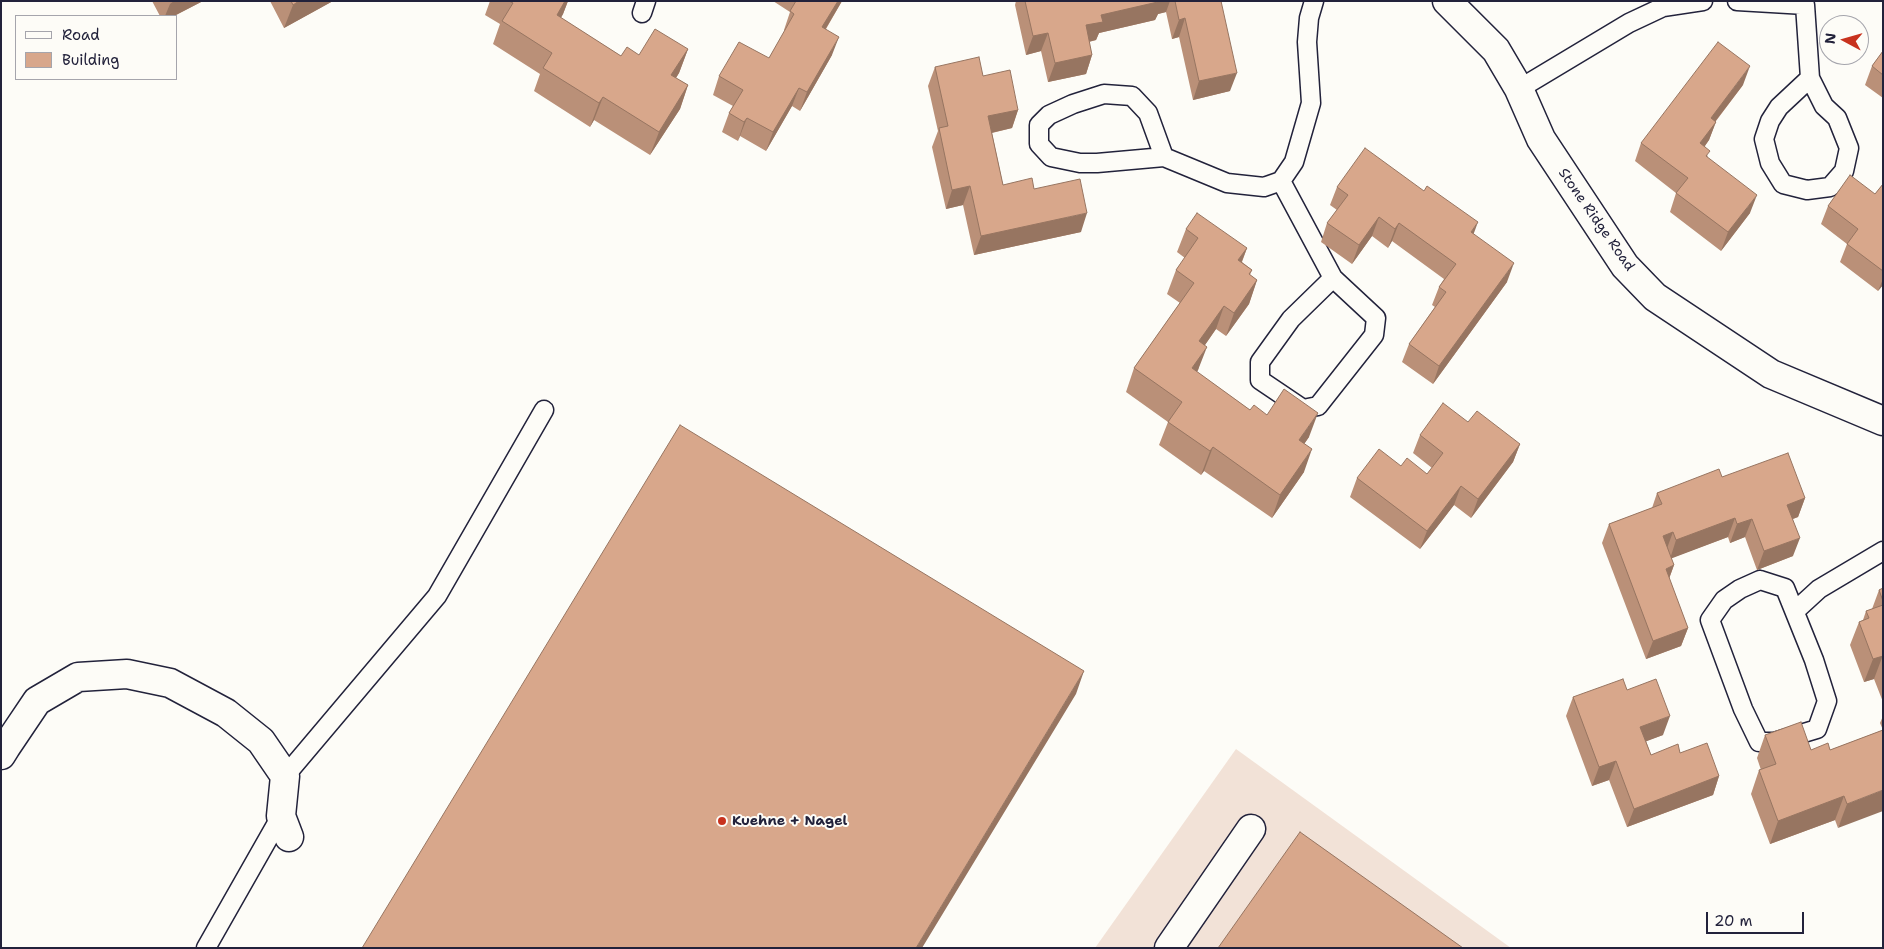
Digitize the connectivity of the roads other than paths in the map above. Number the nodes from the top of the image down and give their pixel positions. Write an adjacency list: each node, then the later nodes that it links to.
1 (1314, 1): 8 (lane)
2 (1447, 1): 6 (street, Stone Ridge Road)
3 (1703, 1): 6 (lane)
4 (1737, 1): 5 (lane)
5 (1810, 78): 5 (lane)
6 (1519, 89): 11 (street, Stone Ridge Road)
7 (1164, 156): 7 (lane); 8 (lane)
8 (1281, 181): 9 (lane)
9 (1332, 278): 9 (lane)
10 (544, 410): 15 (lane)
11 (1883, 421)
12 (1883, 551): 13 (lane)
13 (1795, 611): 13 (lane)
14 (1, 756): 15 (street)
15 (285, 776): 16 (street)
16 (285, 827): 18 (lane)
17 (1251, 829): 19 (street)
18 (206, 948)
19 (1169, 948)

